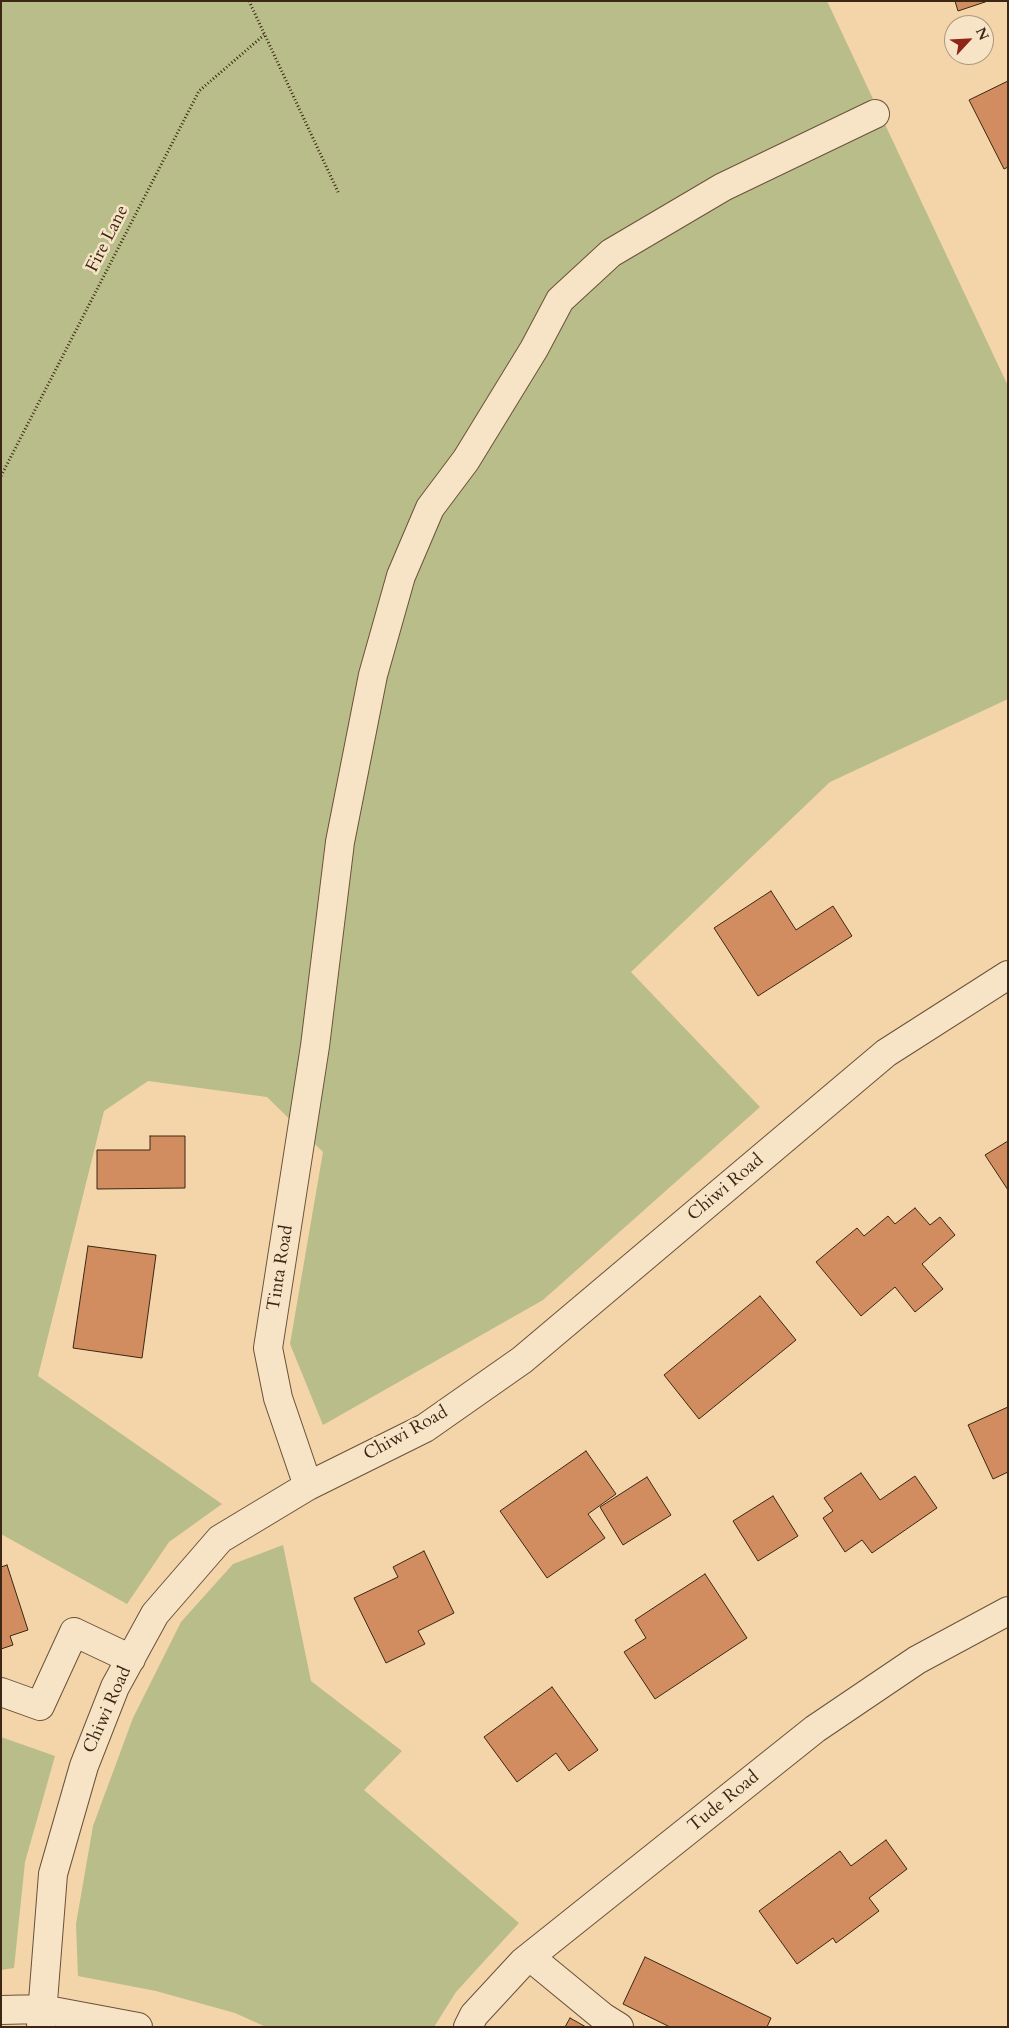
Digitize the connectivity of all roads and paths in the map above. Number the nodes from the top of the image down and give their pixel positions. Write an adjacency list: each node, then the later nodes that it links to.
1 (249, 1): 2 (path)
2 (264, 35): 4 (path); 5 (path, Fire Lane)
3 (875, 114): 7 (street, Tinta Road)
4 (339, 194)
5 (1, 476)
6 (1008, 975): 7 (street, Chiwi Road)
7 (308, 1486): 9 (street, Chiwi Road)
8 (1008, 1611): 11 (street, Tude Road)
9 (130, 1659): 10 (street); 13 (street, Chiwi Road)
10 (1, 1692)
11 (530, 1957): 15 (street, Tude Road); 16 (street)
12 (1, 2010): 13 (street)
13 (42, 2018): 14 (street)
14 (138, 2027)
15 (468, 2027)
16 (619, 2027)

